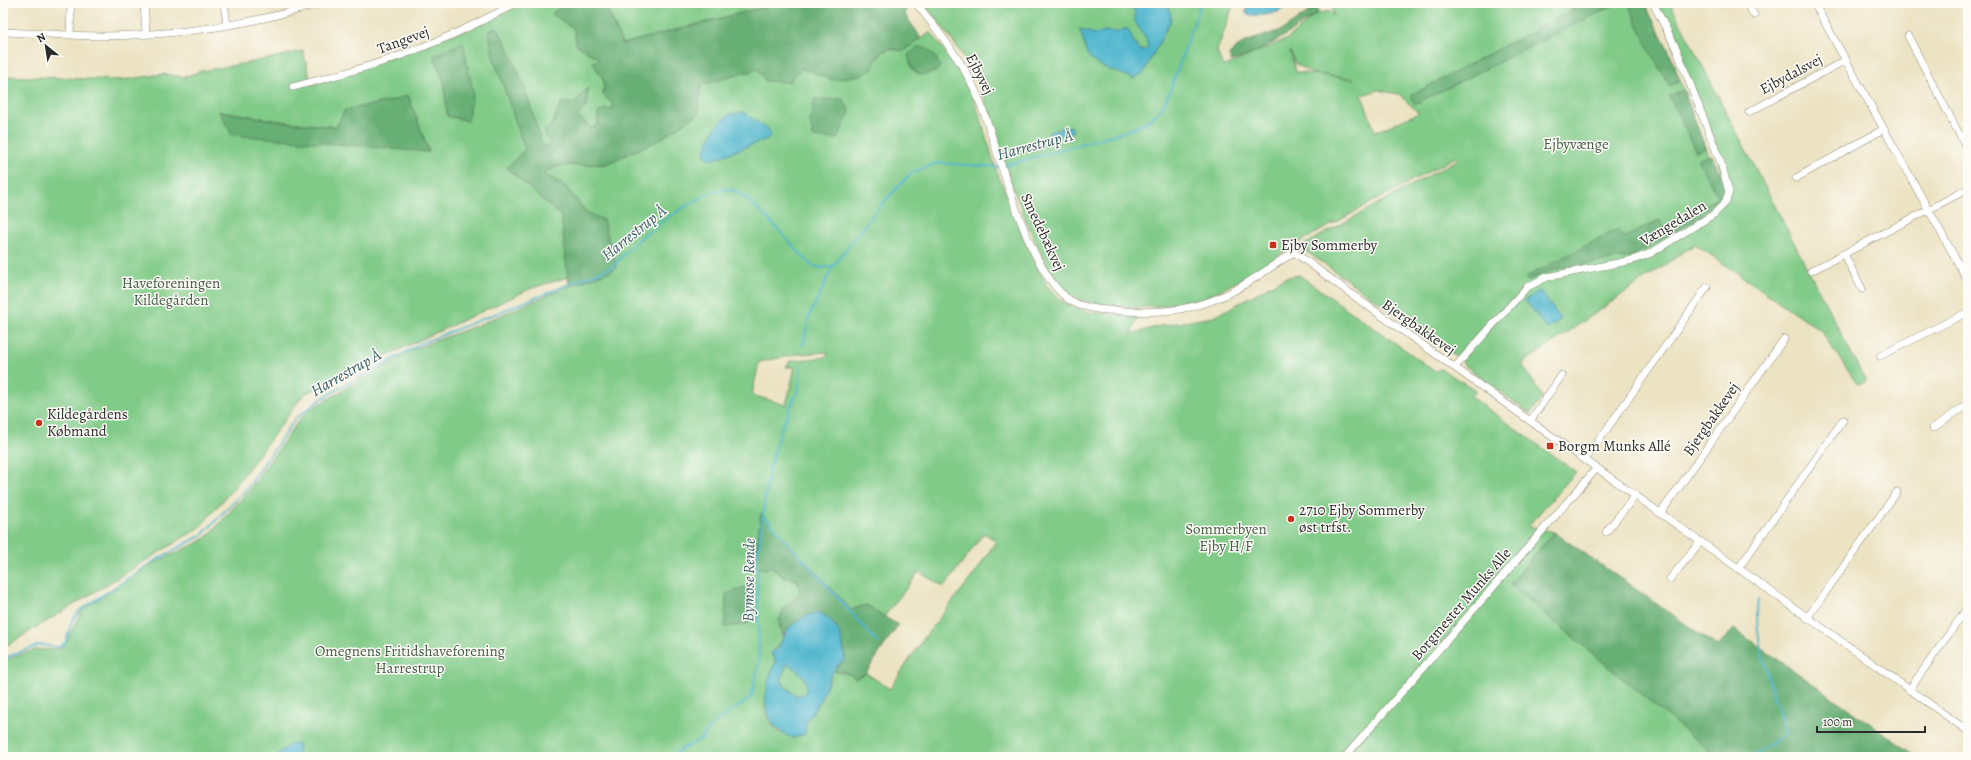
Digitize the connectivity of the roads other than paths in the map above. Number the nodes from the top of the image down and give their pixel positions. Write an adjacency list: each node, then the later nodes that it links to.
1 (71, 3): 15 (street)
2 (144, 3): 14 (street)
3 (224, 3): 12 (street)
4 (321, 3): 10 (street)
5 (516, 3): 18 (street, Tangevej)
6 (916, 3): 22 (street, Ejbyvej)
7 (1653, 3): 35 (street, Vængedalen)
8 (1747, 3): 11 (street)
9 (1814, 3): 17 (street, Ejbydalsvej)
10 (306, 5): 12 (street)
11 (1754, 15)
12 (227, 25): 14 (street)
13 (3, 32): 15 (street)
14 (146, 33): 15 (street)
15 (70, 34)
16 (1908, 36): 21 (street)
17 (1846, 60): 19 (street, Ejbydalsvej); 20 (street, Ejbydalsvej)
18 (293, 87)
19 (1749, 112)
20 (1884, 129): 23 (street); 25 (street, Ejbydalsvej)
21 (1968, 151)
22 (1001, 167): 26 (street, Smedebækvej)
23 (1796, 178)
24 (1968, 189): 25 (street)
25 (1929, 210): 27 (street); 29 (street, Ejbydalsvej)
26 (1294, 252): 35 (street, Bjergbakkevej)
27 (1844, 254): 28 (street); 31 (street)
28 (1811, 271)
29 (1968, 281)
30 (1707, 287): 41 (street)
31 (1862, 289)
32 (1968, 312): 34 (street)
33 (1784, 339): 45 (street, Bjergbakkevej)
34 (1880, 356)
35 (1455, 367): 39 (street, Bjergbakkevej)
36 (1562, 375): 39 (street)
37 (1968, 404): 40 (street)
38 (1843, 420): 48 (street)
39 (1530, 421): 41 (street, Bjergbakkevej)
40 (1933, 428)
41 (1585, 460): 42 (street, Bjergbakkevej)
42 (1597, 468): 44 (street, Bjergbakkevej); 54 (street, Borgmester Munks Alle)
43 (1897, 492): 51 (street)
44 (1635, 496): 45 (street, Bjergbakkevej); 46 (street)
45 (1660, 514): 47 (street, Bjergbakkevej)
46 (1606, 532)
47 (1700, 542): 48 (street, Bjergbakkevej); 49 (street)
48 (1738, 569): 51 (street, Bjergbakkevej)
49 (1670, 578)
50 (1968, 607): 52 (street)
51 (1807, 618): 52 (street, Bjergbakkevej)
52 (1909, 690): 53 (street, Bjergbakkevej)
53 (1968, 731)
54 (1345, 757)

